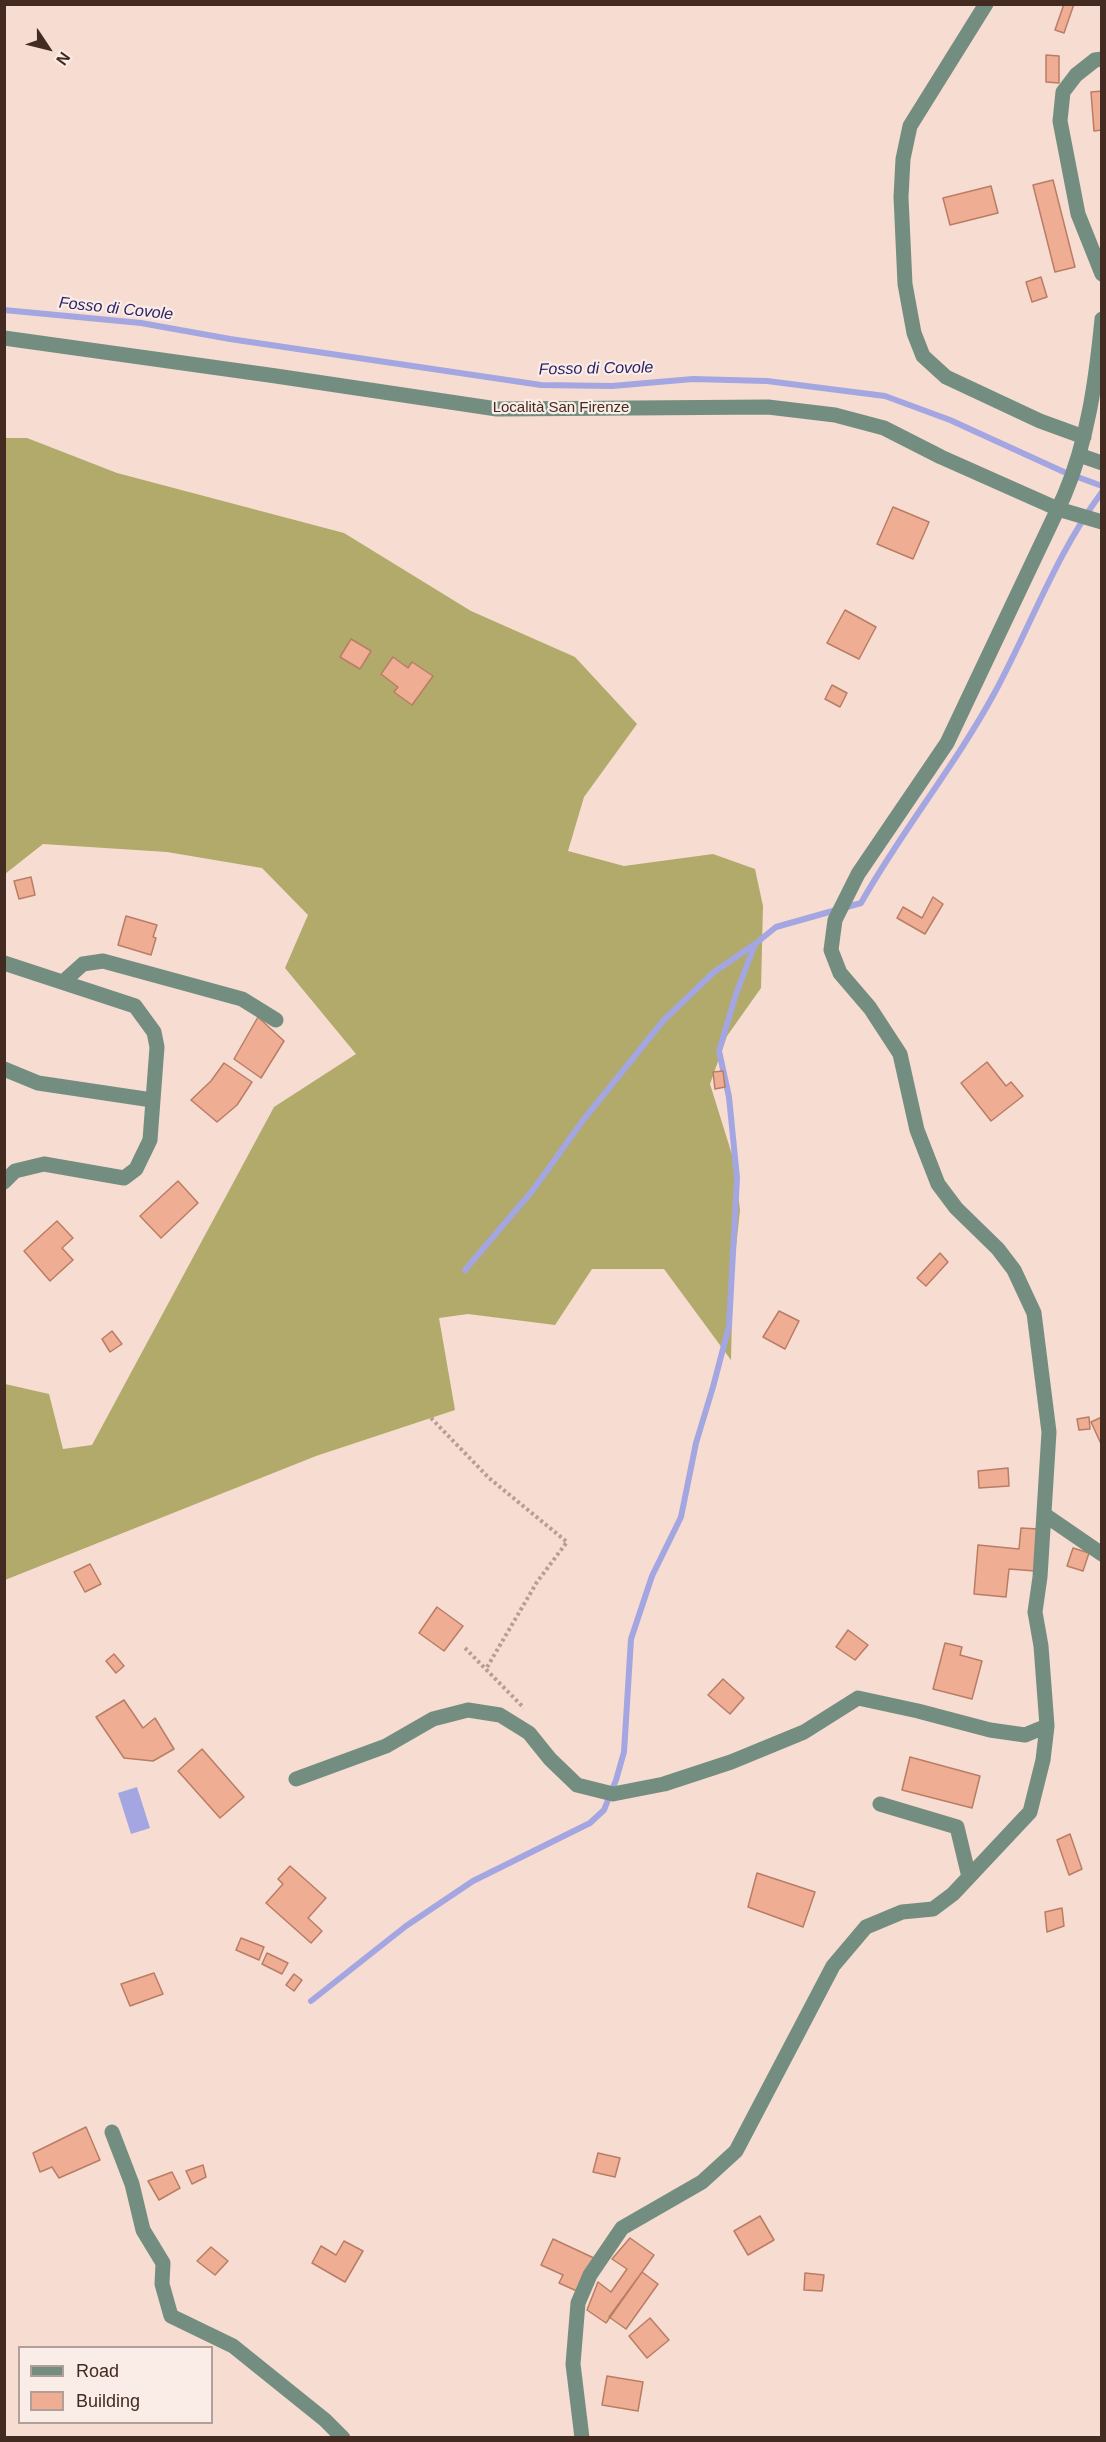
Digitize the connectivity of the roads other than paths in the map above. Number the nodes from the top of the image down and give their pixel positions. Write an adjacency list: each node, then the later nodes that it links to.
1 (986, 4): 6 (street)
2 (1101, 59): 3 (street)
3 (1101, 274)
4 (1101, 319): 6 (street)
5 (4, 338): 9 (street, Località San Firenze)
6 (1084, 437): 7 (street)
7 (1078, 461): 8 (street); 9 (street)
8 (1101, 463)
9 (1064, 506): 10 (street, Località San Firenze); 17 (street)
10 (1101, 522)
11 (4, 963): 12 (street)
12 (64, 981): 13 (street); 15 (street)
13 (276, 1020)
14 (4, 1069): 15 (street)
15 (152, 1100): 16 (street)
16 (4, 1182)
17 (1045, 1515): 18 (street); 19 (street)
18 (1101, 1554)
19 (1047, 1726): 20 (street); 22 (street)
20 (296, 1779)
21 (880, 1804): 22 (street)
22 (969, 1877): 25 (street)
23 (112, 2132): 24 (street)
24 (343, 2438)
25 (582, 2438)

